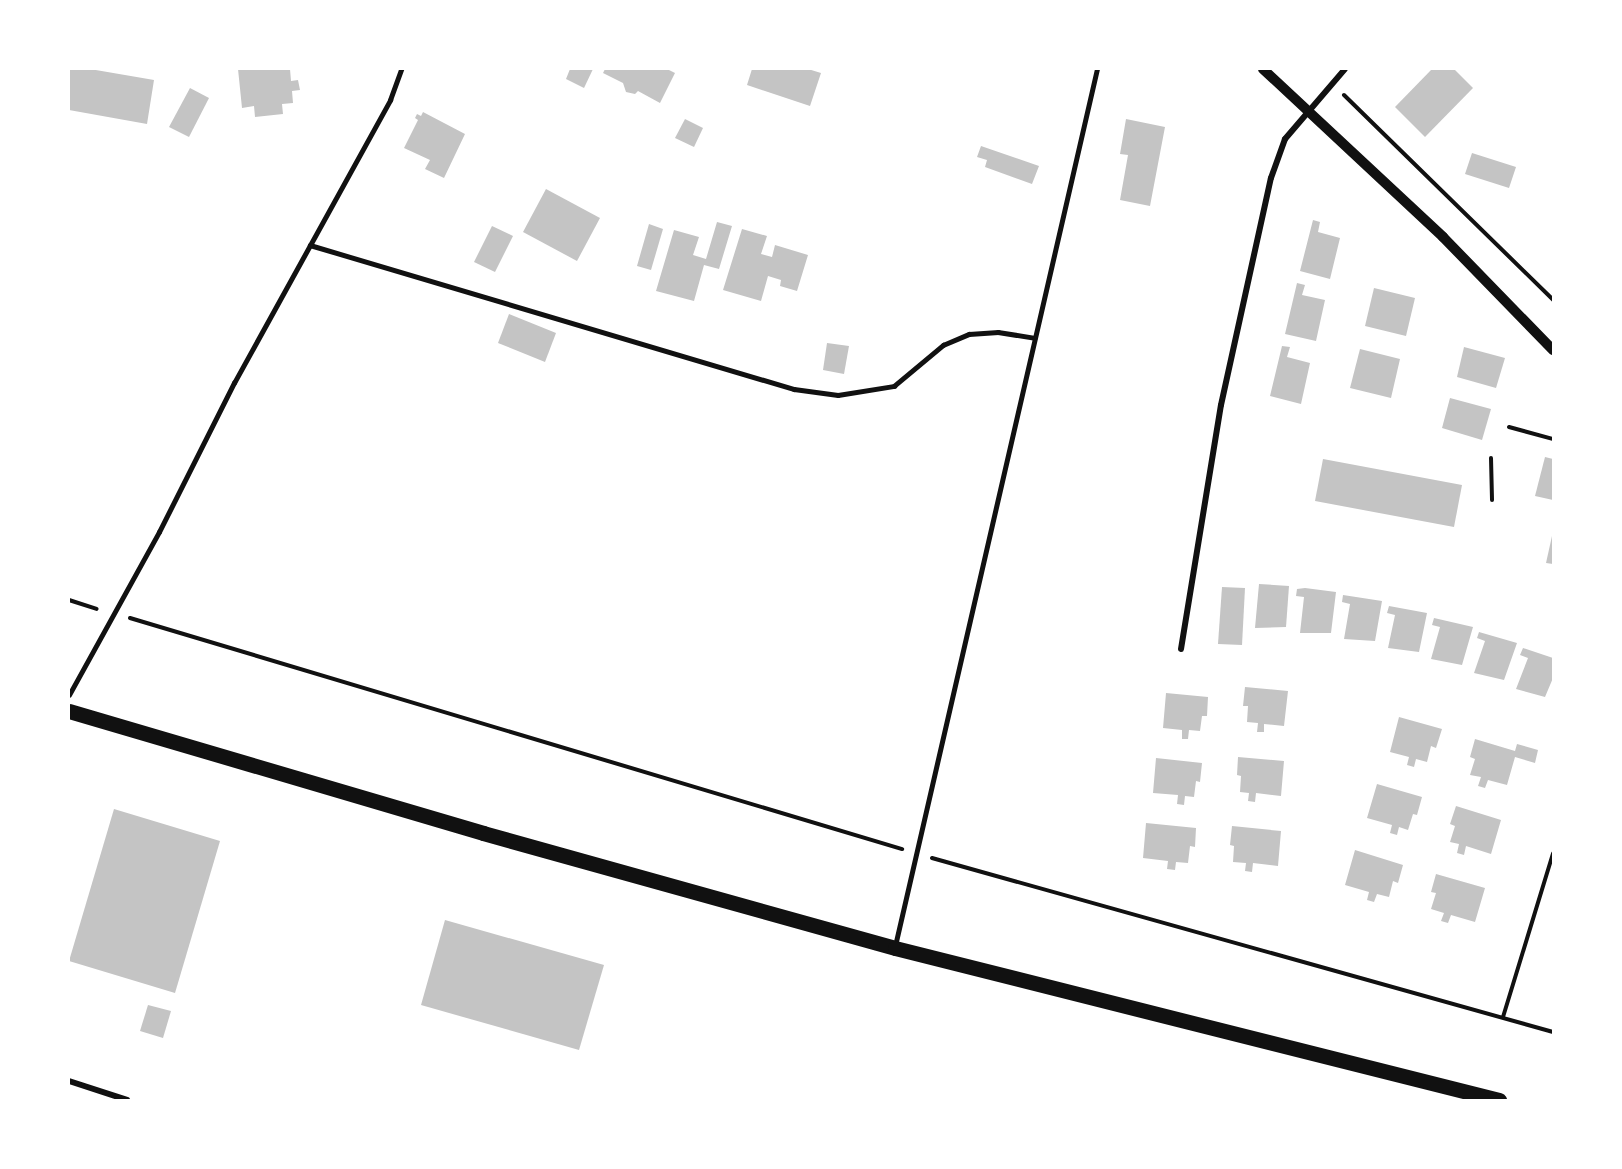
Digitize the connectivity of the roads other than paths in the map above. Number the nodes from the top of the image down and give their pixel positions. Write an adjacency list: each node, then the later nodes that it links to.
1 (401, 69): 6 (lane)
2 (1097, 69): 7 (lane)
3 (1263, 69): 5 (street)
4 (1345, 69): 5 (street)
5 (1308, 110): 8 (street); 9 (street)
6 (310, 245): 7 (lane); 10 (lane)
7 (1035, 338): 12 (lane)
8 (1553, 350)
9 (1181, 650)
10 (69, 695)
11 (69, 711): 12 (main road)
12 (895, 948): 14 (main road)
13 (69, 1081): 15 (street)
14 (1483, 1098): 16 (main road)
15 (127, 1100)
16 (1499, 1100)

